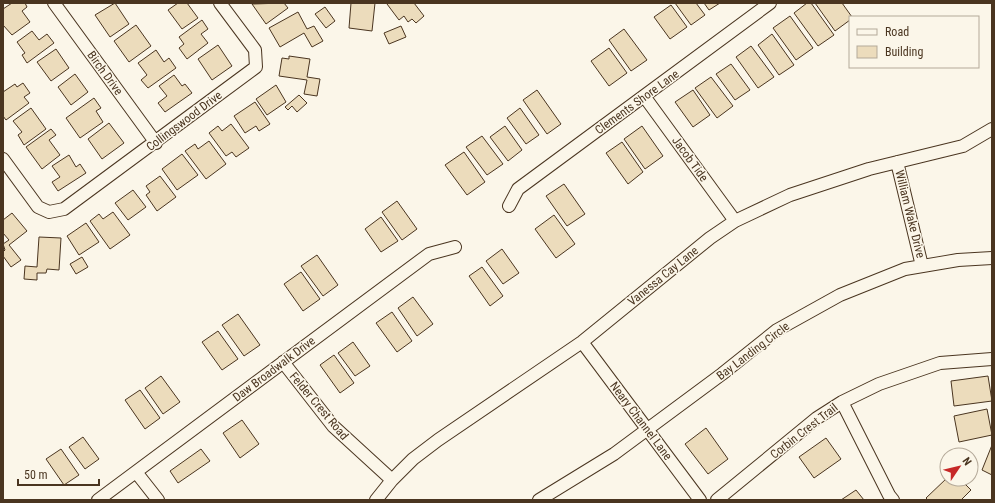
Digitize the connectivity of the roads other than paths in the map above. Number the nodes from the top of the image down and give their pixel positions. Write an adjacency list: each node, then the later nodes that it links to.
1 (54, 3): 6 (street, Birch Drive)
2 (220, 3): 6 (street, Collingswood Drive)
3 (770, 3): 4 (street, Clements Shore Lane)
4 (644, 96): 9 (street, Clements Shore Lane); 10 (street, Jacob Tide)
5 (992, 129): 8 (street, Vanessa Cay Lane)
6 (156, 143): 7 (street, Collingswood Drive)
7 (3, 159)
8 (897, 162): 10 (street, Vanessa Cay Lane); 13 (street, William Wake Drive)
9 (509, 206)
10 (735, 221): 14 (street, Vanessa Cay Lane)
11 (454, 247): 16 (street, Daw Broadwalk Drive)
12 (992, 258): 13 (street, Bay Landing Circle)
13 (922, 266): 18 (street, Bay Landing Circle)
14 (582, 342): 18 (street, Neary Channel Lane); 20 (street, Vanessa Cay Lane)
15 (992, 359): 17 (street, Corbin Crest Trail)
16 (283, 362): 19 (street, Daw Broadwalk Drive); 20 (street, Felder Crest Road)
17 (842, 402): 26 (street, Corbin Crest Trail); 27 (street)
18 (647, 429): 24 (street, Bay Landing Circle); 25 (street, Neary Channel Lane)
19 (136, 472): 21 (street, Daw Broadwalk Drive); 22 (street)
20 (392, 480): 23 (street, Vanessa Cay Lane)
21 (98, 500)
22 (158, 500)
23 (376, 500)
24 (539, 500)
25 (700, 500)
26 (717, 500)
27 (893, 500)

